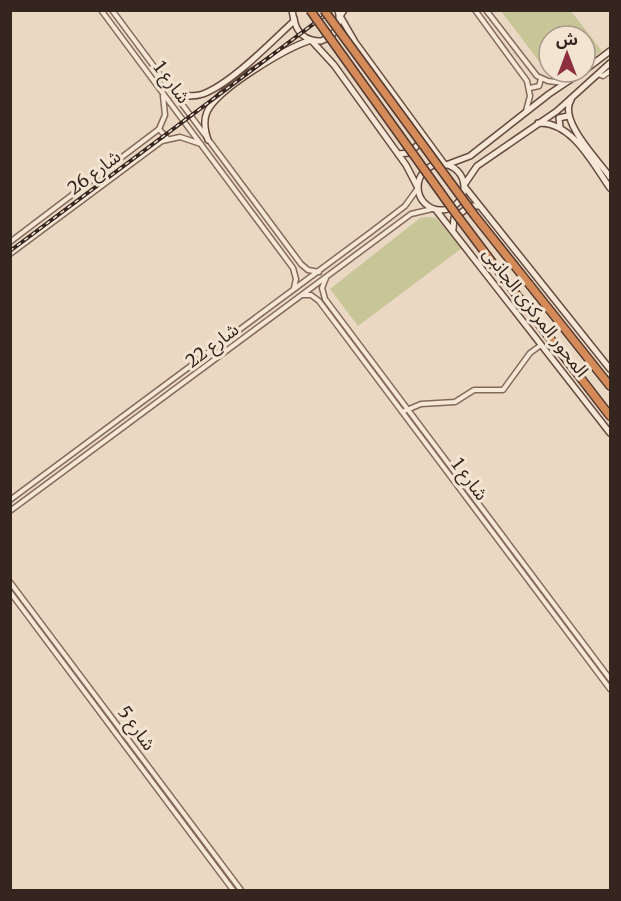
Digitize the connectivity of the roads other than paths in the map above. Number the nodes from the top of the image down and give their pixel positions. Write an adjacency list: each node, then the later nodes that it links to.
1 (101, 10): 22 (street, شارع 1)
2 (112, 10): 24 (street, شارع 1)
3 (293, 10): 9 (main road)
4 (310, 10): 64 (highway, bridge)
5 (324, 10): 61 (highway, bridge)
6 (475, 10): 21 (street)
7 (486, 10): 17 (street)
8 (341, 12): 10 (main road); 30 (main road)
9 (294, 21): 10 (main road); 14 (main road)
10 (311, 40): 18 (main road); 35 (main road)
11 (610, 51): 12 (main road)
12 (597, 61)
13 (610, 63): 16 (main road)
14 (241, 67): 18 (main road); 24 (main road)
15 (610, 71): 16 (street)
16 (598, 73): 23 (main road)
17 (537, 75)
18 (246, 77): 32 (main road)
19 (540, 84): 21 (street)
20 (565, 84): 25 (main road)
21 (530, 88): 25 (street)
22 (162, 92): 29 (street); 33 (street, شارع 1)
23 (575, 93): 26 (main road); 27 (main road)
24 (175, 95): 32 (street, شارع 1)
25 (524, 115): 34 (main road)
26 (567, 116): 28 (main road); 38 (main road)
27 (537, 123): 28 (main road); 36 (main road)
28 (560, 127): 41 (main road)
29 (159, 129): 31 (street); 46 (street, شارع 26)
30 (424, 136): 35 (main road); 37 (main road)
31 (167, 138): 33 (street); 49 (street, شارع 26)
32 (208, 140): 45 (street, شارع 1)
33 (203, 146): 48 (street, شارع 1)
34 (477, 151): 36 (main road); 37 (main road)
35 (398, 154): 40 (main road)
36 (485, 160): 39 (main road)
37 (446, 165): 39 (main road); 40 (main road)
38 (610, 177)
39 (464, 186): 43 (main road, المحور المركزى الجانبى); 44 (main road)
40 (418, 188): 42 (street, شارع 22); 44 (main road)
41 (610, 188)
42 (405, 206): 47 (street); 53 (street, شارع 22)
43 (479, 206): 50 (main road); 60 (main road, المحور المركزى الجانبى)
44 (434, 209): 47 (street, شارع 22); 50 (main road, المحور المركزى الجانبى)
45 (261, 210): 48 (street); 53 (street, شارع 1)
46 (52, 211): 49 (street); 51 (street, شارع 26)
47 (411, 214): 54 (street, شارع 22)
48 (254, 215): 55 (street, شارع 1)
49 (58, 219): 52 (street, شارع 26)
50 (454, 230): 57 (main road, المحور المركزى الجانبى)
51 (10, 242)
52 (10, 254)
53 (319, 272): 55 (street, شارع 22)
54 (326, 277): 56 (street, شارع 22); 62 (street, شارع 1)
55 (294, 289): 58 (street, شارع 22)
56 (301, 295): 59 (street, شارع 22); 63 (street, شارع 1)
57 (542, 344): 62 (street); 65 (main road, المحور المركزى الجانبى)
58 (201, 358): 59 (street); 66 (street, شارع 22)
59 (206, 366): 67 (street, شارع 22)
60 (610, 369)
61 (610, 386)
62 (407, 407): 63 (street); 72 (street, شارع 1)
63 (402, 412): 73 (street, شارع 1)
64 (610, 416)
65 (610, 433)
66 (80, 448): 67 (street); 68 (street, شارع 22)
67 (86, 456): 69 (street, شارع 22)
68 (10, 500)
69 (10, 511)
70 (10, 582): 76 (street, شارع 5)
71 (10, 592): 77 (street, شارع 5)
72 (566, 620): 73 (street); 74 (street, شارع 1)
73 (561, 623): 75 (street, شارع 1)
74 (610, 679)
75 (610, 689)
76 (182, 812): 77 (street); 79 (street, شارع 5)
77 (177, 815): 78 (street, شارع 5)
78 (233, 891)
79 (241, 891)

